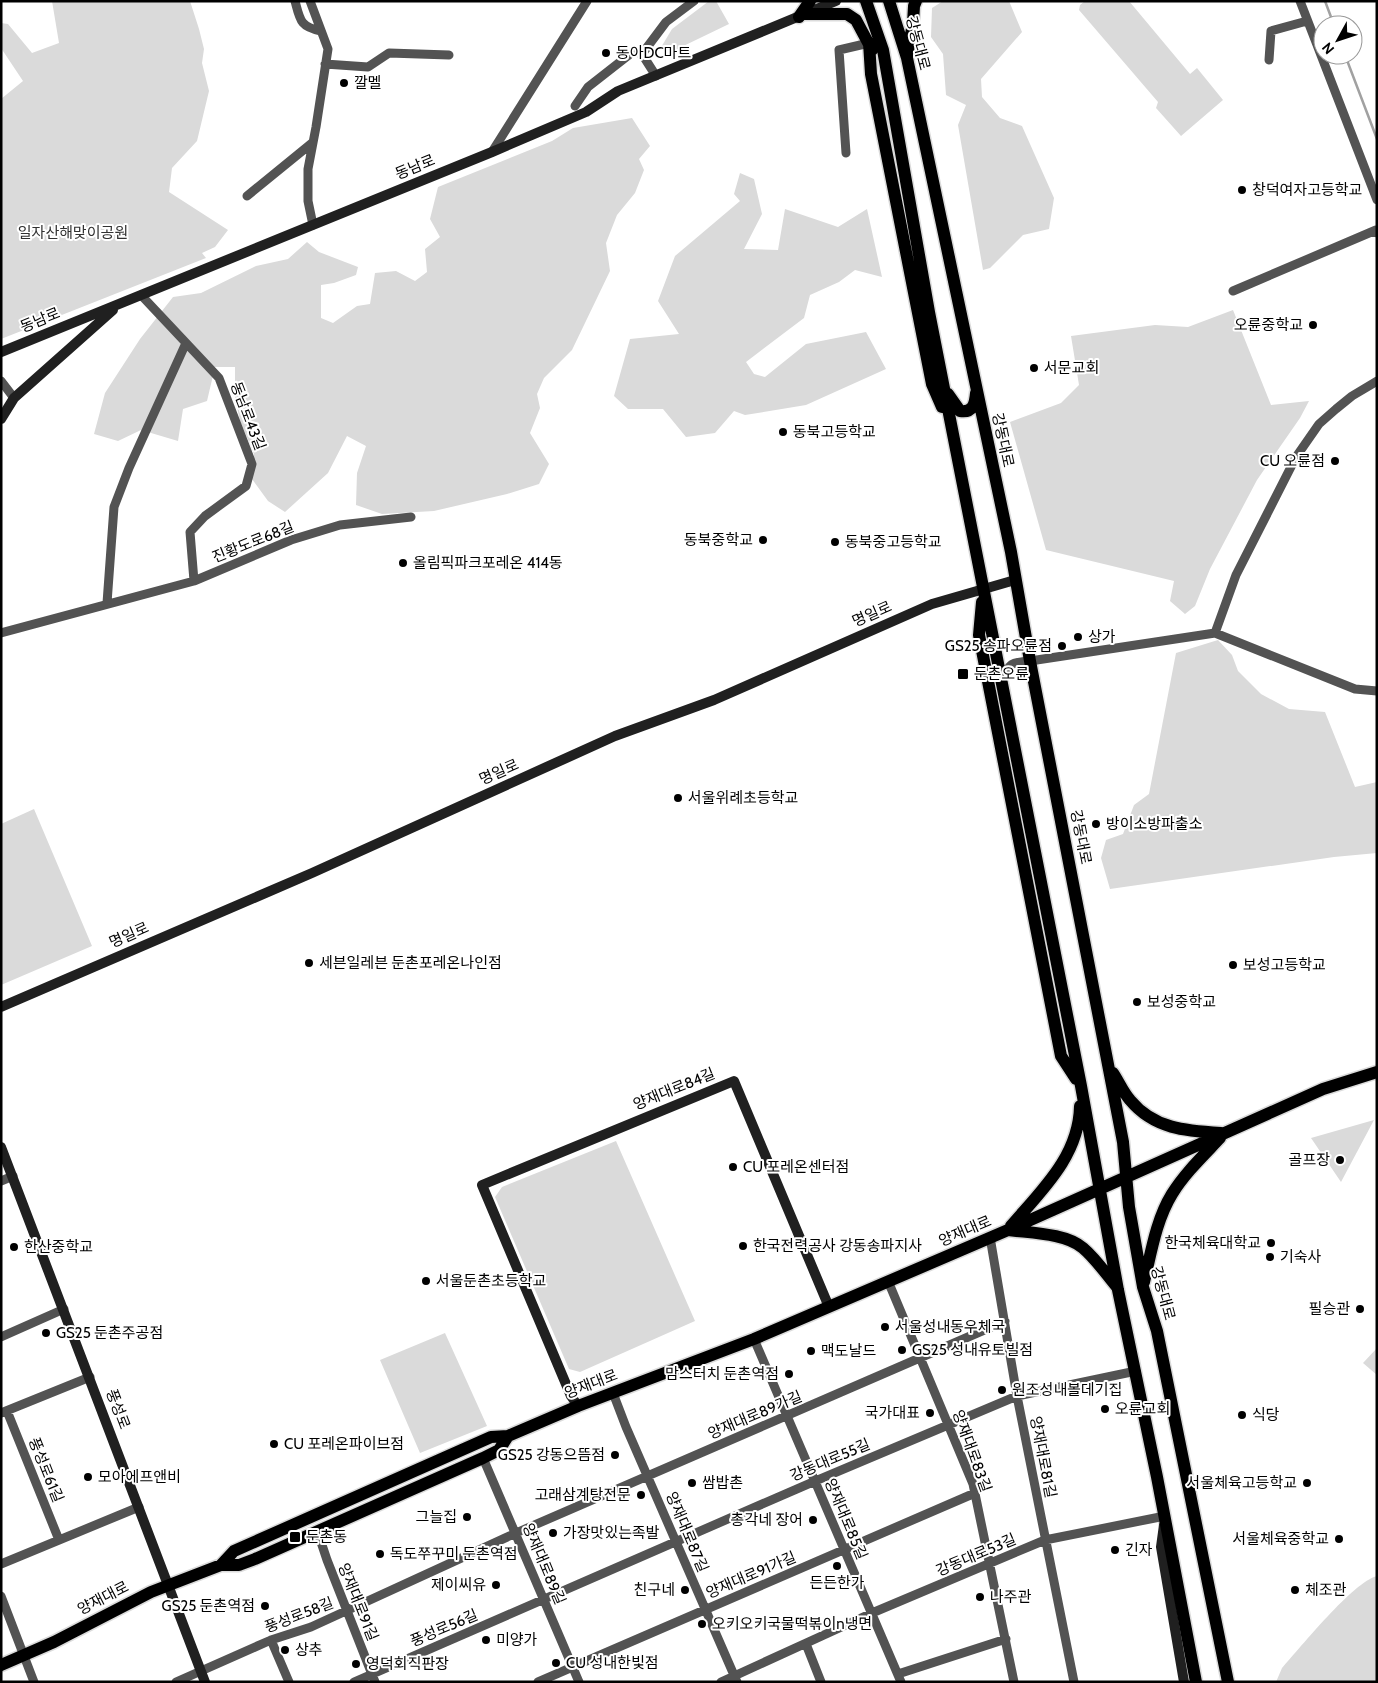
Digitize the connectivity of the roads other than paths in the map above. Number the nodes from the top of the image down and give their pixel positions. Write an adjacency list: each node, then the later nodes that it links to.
1 (295, 1): 13 (street)
2 (310, 1): 13 (street)
3 (588, 1): 24 (street)
4 (694, 1): 15 (street)
5 (810, 1): 11 (main road)
6 (836, 1): 11 (main road, 동남로)
7 (866, 1): 21 (main road)
8 (889, 1): 17 (main road, 강동대로)
9 (916, 1): 17 (main road)
10 (1300, 1): 12 (street)
11 (802, 15): 14 (main road); 20 (main road, 동남로)
12 (1307, 21): 18 (street); 27 (street)
13 (321, 30): 19 (street)
14 (869, 43): 21 (main road); 25 (street); 41 (main road)
15 (642, 54): 20 (street); 22 (street)
16 (449, 55): 19 (street)
17 (907, 58): 38 (main road, 강동대로)
18 (1269, 60)
19 (325, 64): 23 (street)
20 (656, 76): 24 (main road, 동남로)
21 (890, 93): 37 (main road)
22 (575, 106)
23 (312, 143): 26 (street); 28 (street)
24 (492, 152): 28 (main road, 동남로)
25 (846, 153)
26 (247, 196)
27 (1377, 200)
28 (313, 225): 31 (main road, 동남로)
29 (1377, 232): 30 (street)
30 (1233, 291)
31 (141, 294): 32 (main road, 동남로); 33 (street, 동남로43길)
32 (119, 304): 34 (main road, 동남로); 39 (main road)
33 (186, 343): 44 (street, 동남로43길); 46 (street)
34 (1, 352)
35 (1, 381): 39 (street)
36 (1377, 381): 48 (street)
37 (943, 385): 38 (main road); 41 (main road)
38 (977, 391): 43 (main road, 강동대로)
39 (14, 398): 40 (main road)
40 (1, 419)
41 (954, 439): 45 (main road)
42 (411, 517): 44 (street, 진황도로68길)
43 (1015, 580): 45 (main road, 명일로); 49 (main road, 강동대로)
44 (194, 581): 46 (street, 진황도로68길)
45 (984, 588): 50 (main road); 52 (main road, 명일로); 55 (main road)
46 (106, 603): 47 (street, 진황도로68길)
47 (1, 633)
48 (1215, 633): 49 (street); 51 (street)
49 (1030, 661): 50 (street); 53 (main road, 강동대로)
50 (1001, 680): 55 (main road)
51 (1377, 691)
52 (1, 1007)
53 (1109, 1066): 56 (main road); 59 (main road, 강동대로)
54 (1377, 1072): 56 (main road, 양재대로)
55 (1081, 1086): 61 (main road); 62 (main road)
56 (1224, 1133): 59 (main road, 양재대로); 65 (main road)
57 (1, 1147): 58 (main road, 풍성로)
58 (13, 1176): 60 (street); 68 (main road, 풍성로)
59 (1126, 1176): 61 (main road, 양재대로); 65 (main road, 강동대로)
60 (1, 1181)
61 (1100, 1189): 62 (main road, 양재대로); 66 (main road)
62 (1008, 1230): 63 (main road, 양재대로); 66 (main road)
63 (990, 1237): 64 (main road, 양재대로); 69 (street, 양재대로81길)
64 (888, 1281): 67 (main road, 양재대로); 72 (street, 양재대로83길)
65 (1142, 1287): 126 (main road, 강동대로)
66 (1118, 1290): 73 (main road)
67 (829, 1307): 71 (main road, 양재대로); 77 (main road, 양재대로84길)
68 (64, 1309): 70 (street); 74 (main road, 풍성로)
69 (1005, 1321): 72 (street, 양재대로89가길); 76 (street, 양재대로81길)
70 (1, 1337)
71 (754, 1339): 75 (main road, 양재대로); 79 (street, 양재대로85길)
72 (921, 1358): 79 (street, 양재대로89가길); 80 (street, 양재대로83길)
73 (1136, 1371): 76 (street, 강동대로55길); 87 (main road)
74 (90, 1377): 78 (street); 86 (main road, 풍성로)
75 (614, 1393): 77 (main road, 양재대로); 83 (street, 양재대로87길)
76 (1017, 1396): 80 (street, 강동대로55길); 91 (street, 양재대로81길)
77 (578, 1406): 81 (main road, 양재대로)
78 (4, 1412): 90 (street, 풍성로61길)
79 (787, 1416): 83 (street, 양재대로89가길); 84 (street, 양재대로85길)
80 (948, 1425): 84 (street, 강동대로55길); 85 (street, 양재대로83길)
81 (508, 1436): 82 (main road, 양재대로); 96 (main road, 양재대로)
82 (483, 1458): 88 (main road, 양재대로); 89 (street, 양재대로89길)
83 (648, 1476): 89 (street, 양재대로89가길); 92 (street, 양재대로87길)
84 (815, 1481): 92 (street, 강동대로55길); 93 (street, 양재대로85길)
85 (975, 1493): 93 (street, 양재대로91가길); 95 (street, 양재대로83길)
86 (139, 1507): 90 (street); 97 (main road, 풍성로)
87 (1165, 1516): 91 (street, 강동대로53길); 124 (main road); 125 (main road)
88 (318, 1533): 96 (main road, 양재대로); 101 (street, 양재대로91길)
89 (516, 1534): 99 (street, 양재대로89길); 101 (street, 풍성로58길)
90 (59, 1540): 94 (street)
91 (1046, 1540): 95 (street, 강동대로53길); 123 (street, 양재대로81길)
92 (677, 1543): 99 (street, 강동대로55길); 100 (street, 양재대로87길)
93 (845, 1550): 100 (street, 양재대로91가길); 102 (street, 양재대로85길)
94 (1, 1564)
95 (990, 1564): 102 (street, 강동대로53길); 103 (street, 양재대로83길)
96 (221, 1565): 97 (main road, 양재대로)
97 (169, 1585): 106 (main road, 양재대로); 109 (main road, 풍성로)
98 (1, 1596): 106 (street)
99 (544, 1599): 108 (street, 양재대로89길); 110 (street, 풍성로56길)
100 (706, 1610): 108 (street, 양재대로91가길); 112 (street, 양재대로87길)
101 (347, 1611): 104 (street, 풍성로58길); 110 (street, 양재대로91길)
102 (872, 1613): 105 (street, 강동대로53길); 111 (street, 양재대로85길)
103 (1006, 1639): 111 (street); 122 (street, 양재대로83길)
104 (271, 1640): 109 (street, 풍성로58길); 116 (street)
105 (806, 1644): 112 (street, 강동대로53길); 121 (street)
106 (25, 1655): 107 (main road, 양재대로); 113 (street)
107 (1, 1665)
108 (573, 1667): 118 (street, 양재대로91가길); 119 (street, 양재대로89길)
109 (200, 1670): 114 (street, 풍성로58길); 115 (main road, 풍성로)
110 (373, 1678): 117 (street, 풍성로56길)
111 (899, 1678)
112 (736, 1679): 120 (street, 강동대로53길)
113 (34, 1682)
114 (176, 1682)
115 (205, 1682)
116 (289, 1682)
117 (354, 1682)
118 (538, 1682)
119 (579, 1682)
120 (721, 1682)
121 (822, 1682)
122 (1014, 1682)
123 (1074, 1682)
124 (1184, 1682)
125 (1196, 1682)
126 (1228, 1682)

